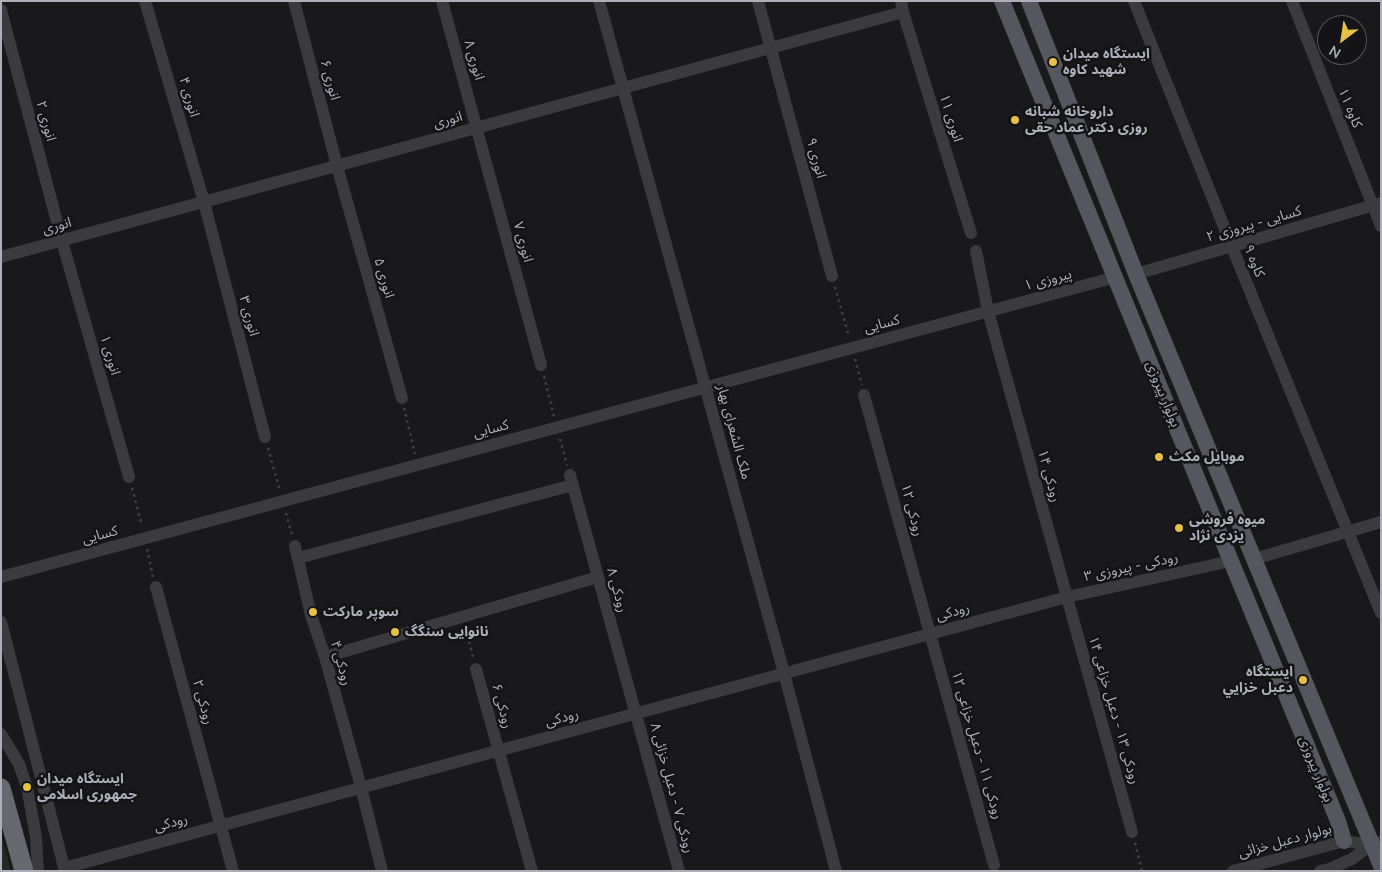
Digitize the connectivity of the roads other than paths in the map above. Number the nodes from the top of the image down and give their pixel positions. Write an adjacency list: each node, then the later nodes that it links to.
1 (145, 1): 16 (street, انوری ۴)
2 (294, 1): 15 (street, انوری ۶)
3 (442, 1): 14 (street, انوری ۸)
4 (599, 1): 13 (street, ملک الشعرای بهار)
5 (758, 1): 12 (street, انوری ۹)
6 (1002, 1): 26 (main road, بولوار پیروزی)
7 (1029, 1): 24 (main road, بولوار پیروزی)
8 (1134, 1): 21 (street, کاوه ۹)
9 (1292, 1): 17 (street, کاوه ۱۱)
10 (902, 6): 12 (street, انوری); 19 (street, انوری ۱۱)
11 (1, 10): 20 (street, انوری ۲)
12 (771, 48): 13 (street, انوری); 25 (street, انوری ۹)
13 (623, 88): 14 (street, انوری); 29 (street, ملک الشعرای بهار)
14 (477, 128): 15 (street, انوری); 28 (street, انوری ۷)
15 (337, 166): 16 (street, انوری); 31 (street, انوری ۵)
16 (204, 202): 20 (street, انوری); 32 (street, انوری ۳)
17 (1377, 205): 18 (street, کاوه ۱۱); 21 (street, کسایی - پیروزی ۲)
18 (1381, 226)
19 (971, 233)
20 (62, 241): 23 (street, انوری); 33 (street, انوری ۱)
21 (1232, 246): 24 (street, کسایی - پیروزی ۲); 35 (street, کاوه ۹)
22 (976, 251): 27 (street, رودکی ۱۴)
23 (1, 257)
24 (1136, 274): 37 (main road, بولوار پیروزی)
25 (832, 276)
26 (1116, 277): 27 (street, پیروزی ۱); 38 (main road, بولوار پیروزی)
27 (988, 311): 29 (street, کسایی); 42 (street, رودکی ۱۴)
28 (541, 365)
29 (706, 387): 39 (street, کسایی); 48 (street, ملک الشعرای بهار)
30 (864, 395): 45 (street, رودکی ۱۲)
31 (402, 398)
32 (265, 437)
33 (129, 477)
34 (1381, 522): 35 (street)
35 (1347, 531): 37 (street); 43 (street, کاوه ۹)
36 (296, 552): 40 (street, رودکی ۸); 46 (street, رودکی ۴)
37 (1254, 559): 57 (main road, بولوار پیروزی)
38 (1232, 560): 42 (street, رودکی - پیروزی ۳); 56 (main road, بولوار پیروزی)
39 (1, 577)
40 (598, 577): 46 (street); 49 (street, رودکی ۸)
41 (156, 587): 54 (street, رودکی ۲)
42 (1067, 597): 45 (street, رودکی); 55 (street, رودکی ۱۳ - دعبل خزاعی ۱۴)
43 (1381, 612)
44 (1, 622): 61 (street)
45 (930, 634): 48 (street, رودکی); 59 (street, رودکی ۱۱ - دعبل خزاعی ۱۲)
46 (324, 657): 52 (street, رودکی ۴)
47 (476, 669): 51 (street, رودکی ۶)
48 (784, 673): 49 (street, رودکی); 68 (street, ملک الشعرای بهار)
49 (636, 713): 51 (street, رودکی); 67 (street, رودکی ۷ - دعبل خزائی ۸)
50 (1, 734): 63 (street)
51 (498, 750): 52 (street, رودکی); 66 (street, رودکی ۶)
52 (361, 787): 54 (street, رودکی); 65 (street, رودکی ۴)
53 (1, 788): 62 (highway)
54 (221, 825): 61 (street, رودکی); 64 (street, رودکی ۲)
55 (1132, 832)
56 (1344, 841): 57 (street); 58 (street, بولوار پیروزی); 69 (street, بولوار دعبل خزائی)
57 (1376, 843): 58 (street); 60 (main road, بولوار پیروزی)
58 (1352, 858): 70 (street); 71 (street, بولوار پیروزی)
59 (994, 865)
60 (1381, 866)
61 (65, 869)
62 (24, 871)
63 (38, 871)
64 (233, 871)
65 (382, 871)
66 (532, 871)
67 (679, 871)
68 (836, 871)
69 (1233, 871)
70 (1320, 871)
71 (1357, 871)

